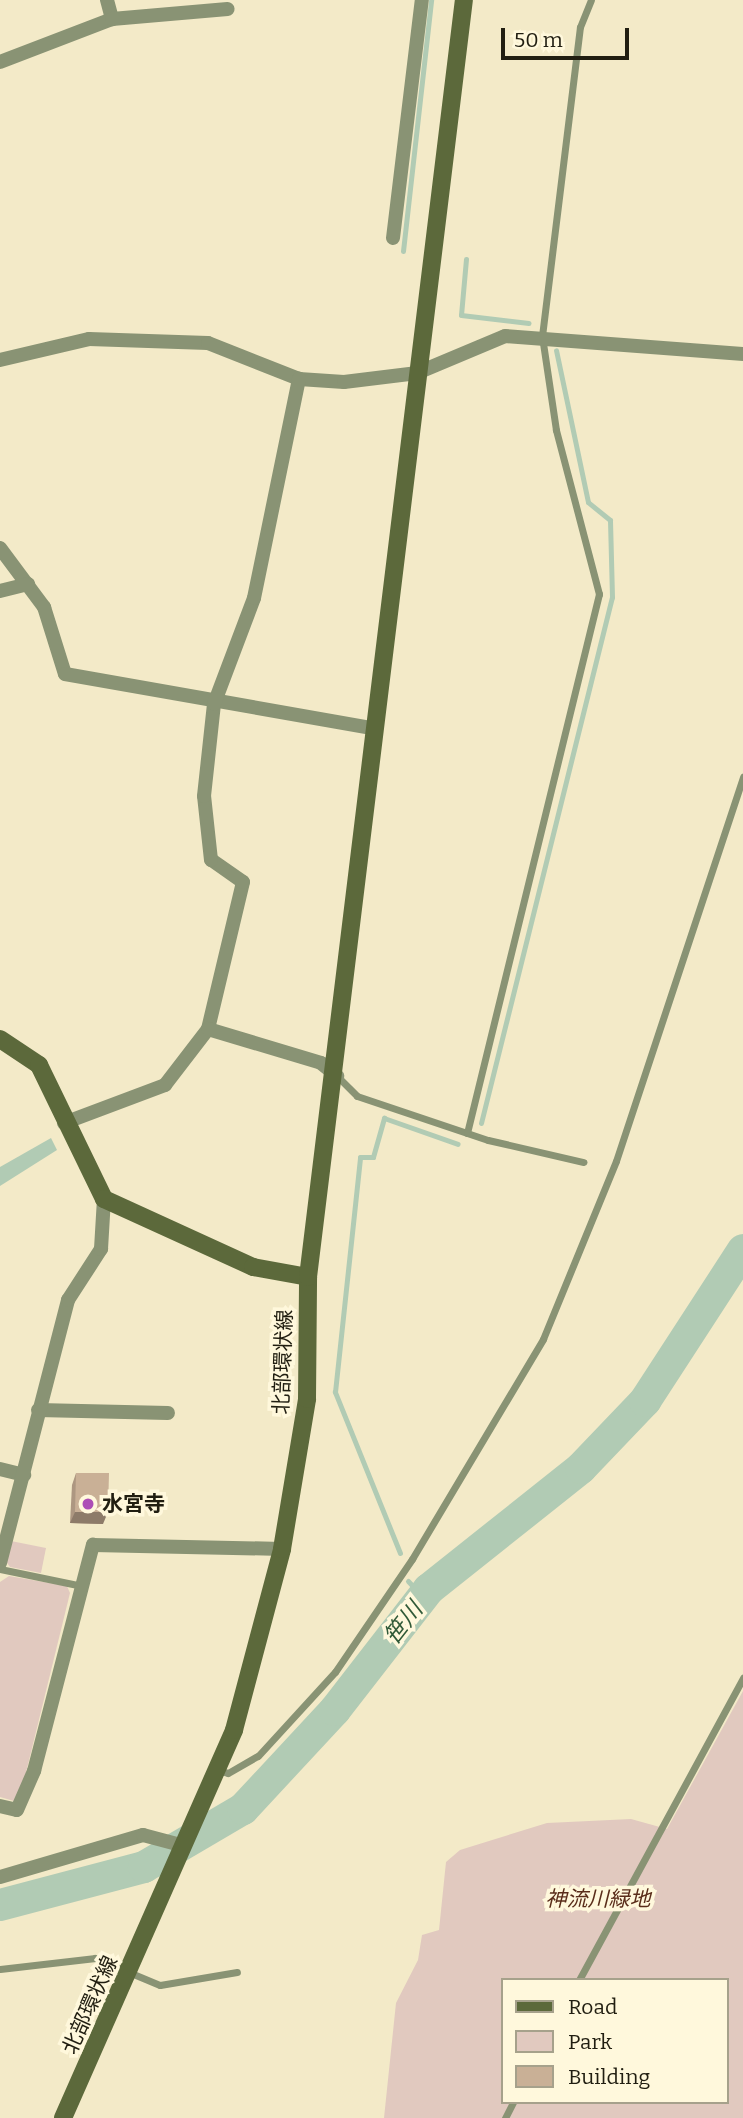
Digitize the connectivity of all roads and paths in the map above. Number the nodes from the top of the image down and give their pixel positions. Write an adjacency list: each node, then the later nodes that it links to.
1 (107, 0): 6 (street)
2 (422, 0): 8 (street)
3 (464, 0): 12 (street, 北部環状線)
4 (591, 0): 9 (lane)
5 (228, 9): 6 (street)
6 (112, 19): 7 (street)
7 (0, 62)
8 (393, 238)
9 (542, 336): 10 (street); 12 (street); 24 (lane)
10 (743, 354)
11 (0, 360): 13 (street)
12 (416, 373): 13 (street); 18 (street, 北部環状線)
13 (299, 379): 17 (street)
14 (0, 548): 15 (street)
15 (28, 584): 16 (street); 17 (street)
16 (0, 592)
17 (214, 704): 18 (street); 20 (street)
18 (376, 729): 22 (street, 北部環状線)
19 (743, 776): 37 (lane)
20 (208, 1029): 22 (street); 23 (street)
21 (0, 1039): 23 (street)
22 (337, 1076): 24 (lane); 27 (street, 北部環状線)
23 (64, 1124): 26 (street)
24 (467, 1133): 25 (lane)
25 (583, 1162)
26 (104, 1199): 27 (street); 28 (street)
27 (308, 1277): 32 (street, 北部環状線)
28 (38, 1410): 29 (street); 31 (street)
29 (168, 1413)
30 (0, 1469): 31 (street)
31 (24, 1475): 33 (street)
32 (282, 1549): 35 (street); 37 (street, 北部環状線)
33 (0, 1563)
34 (0, 1569): 35 (lane)
35 (82, 1586): 38 (street)
36 (743, 1678): 44 (lane)
37 (216, 1769): 39 (street, 北部環状線)
38 (0, 1806)
39 (181, 1845): 40 (street); 42 (street, 北部環状線)
40 (0, 1877)
41 (0, 1969): 42 (lane)
42 (131, 1972): 43 (lane); 45 (street, 北部環状線)
43 (237, 1972)
44 (580, 1978)
45 (63, 2118)

